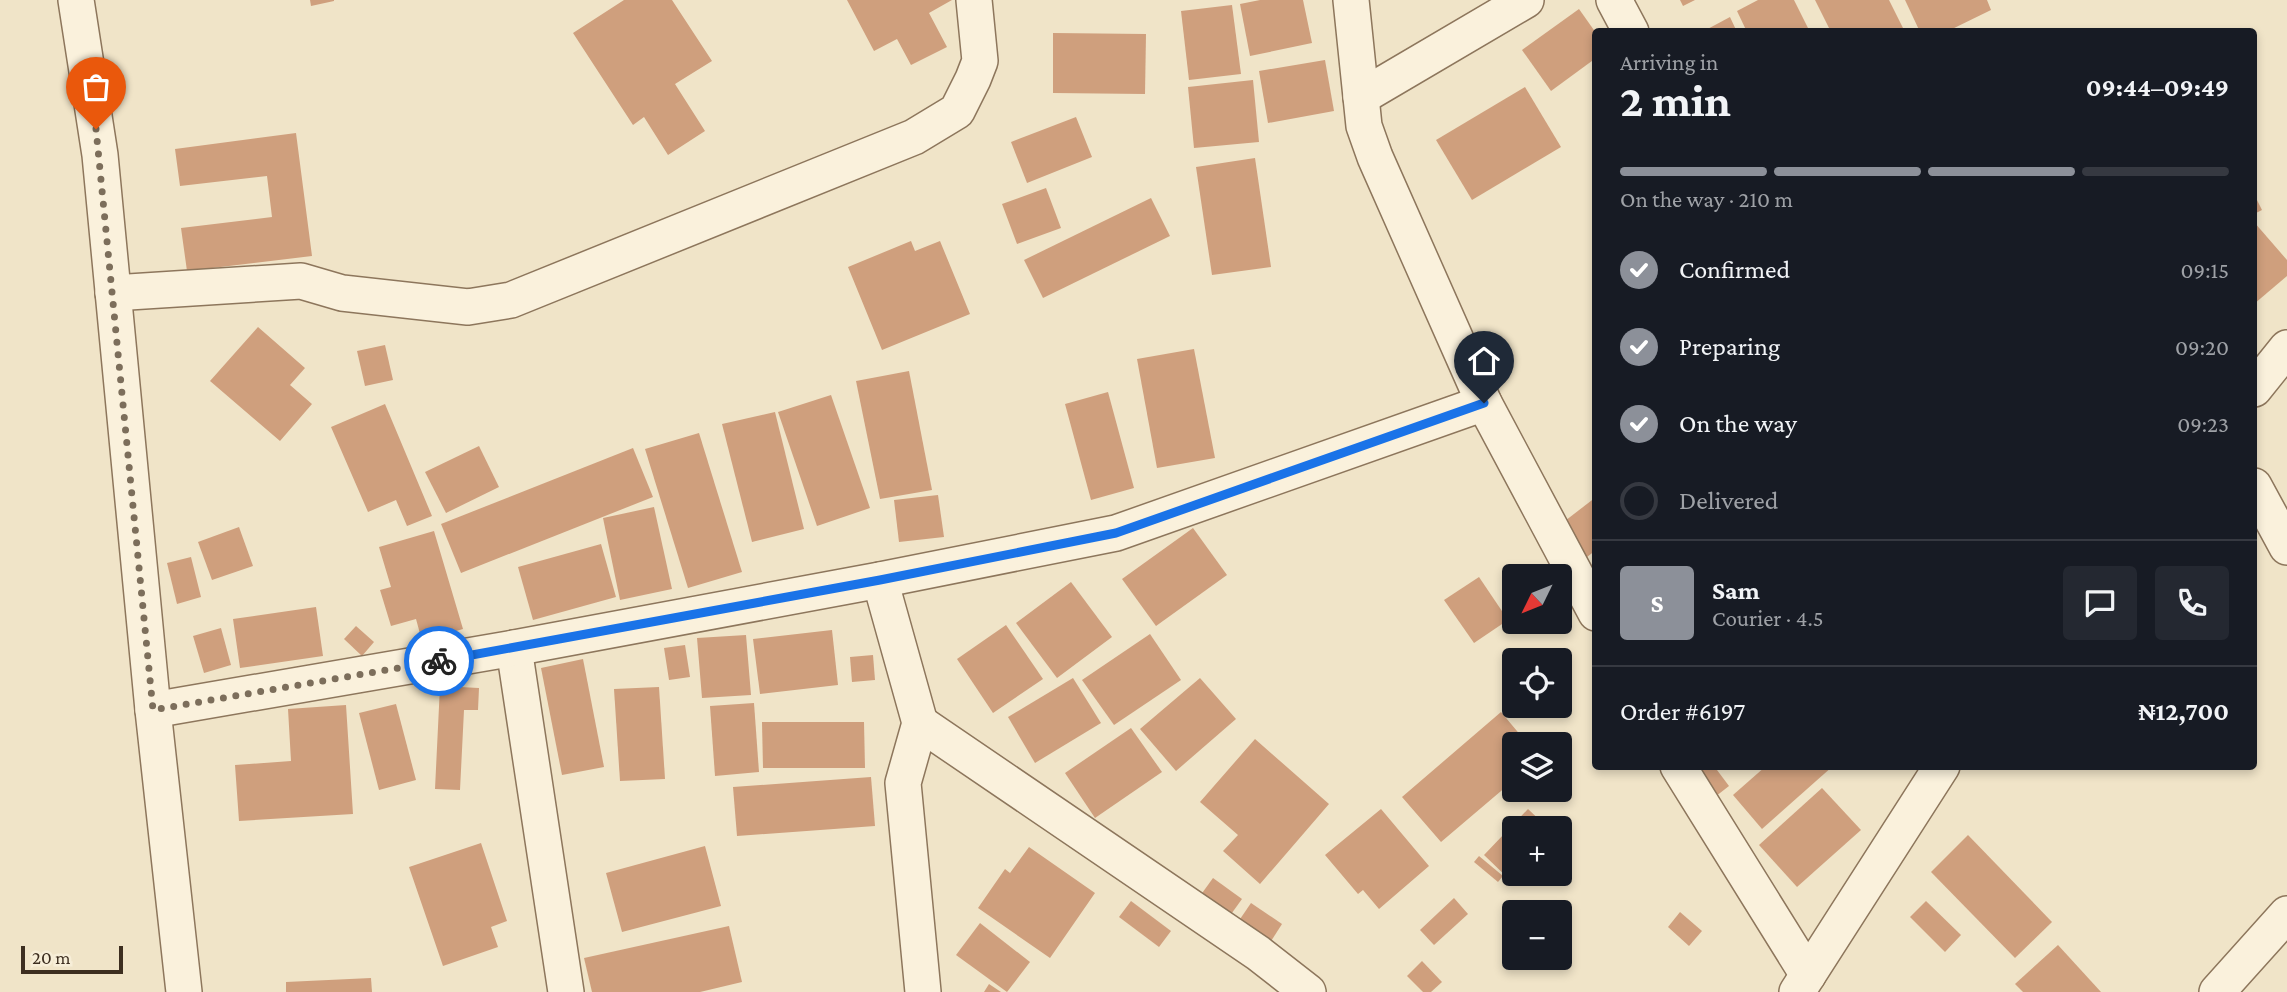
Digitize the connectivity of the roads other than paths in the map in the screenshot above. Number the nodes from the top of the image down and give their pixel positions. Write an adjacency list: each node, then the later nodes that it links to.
1 (76, 0): 8 (street)
2 (974, 0): 8 (street)
3 (1351, 0): 7 (street)
4 (1527, 0): 7 (street)
5 (1614, 0): 6 (street)
6 (1629, 28)
7 (1361, 96): 11 (street)
8 (113, 293): 17 (street)
9 (2287, 348): 10 (street)
10 (2257, 384)
11 (1484, 403): 14 (street); 15 (street)
12 (2257, 492): 13 (street)
13 (2287, 547)
14 (880, 580): 16 (street); 18 (street)
15 (1592, 606)
16 (514, 648): 17 (street); 24 (street)
17 (153, 710): 23 (street)
18 (920, 723): 25 (street); 26 (street)
19 (1680, 770): 22 (street)
20 (1939, 770): 22 (street)
21 (2287, 914): 27 (street)
22 (1803, 984)
23 (184, 992)
24 (566, 992)
25 (923, 992)
26 (1308, 992)
27 (2217, 992)

